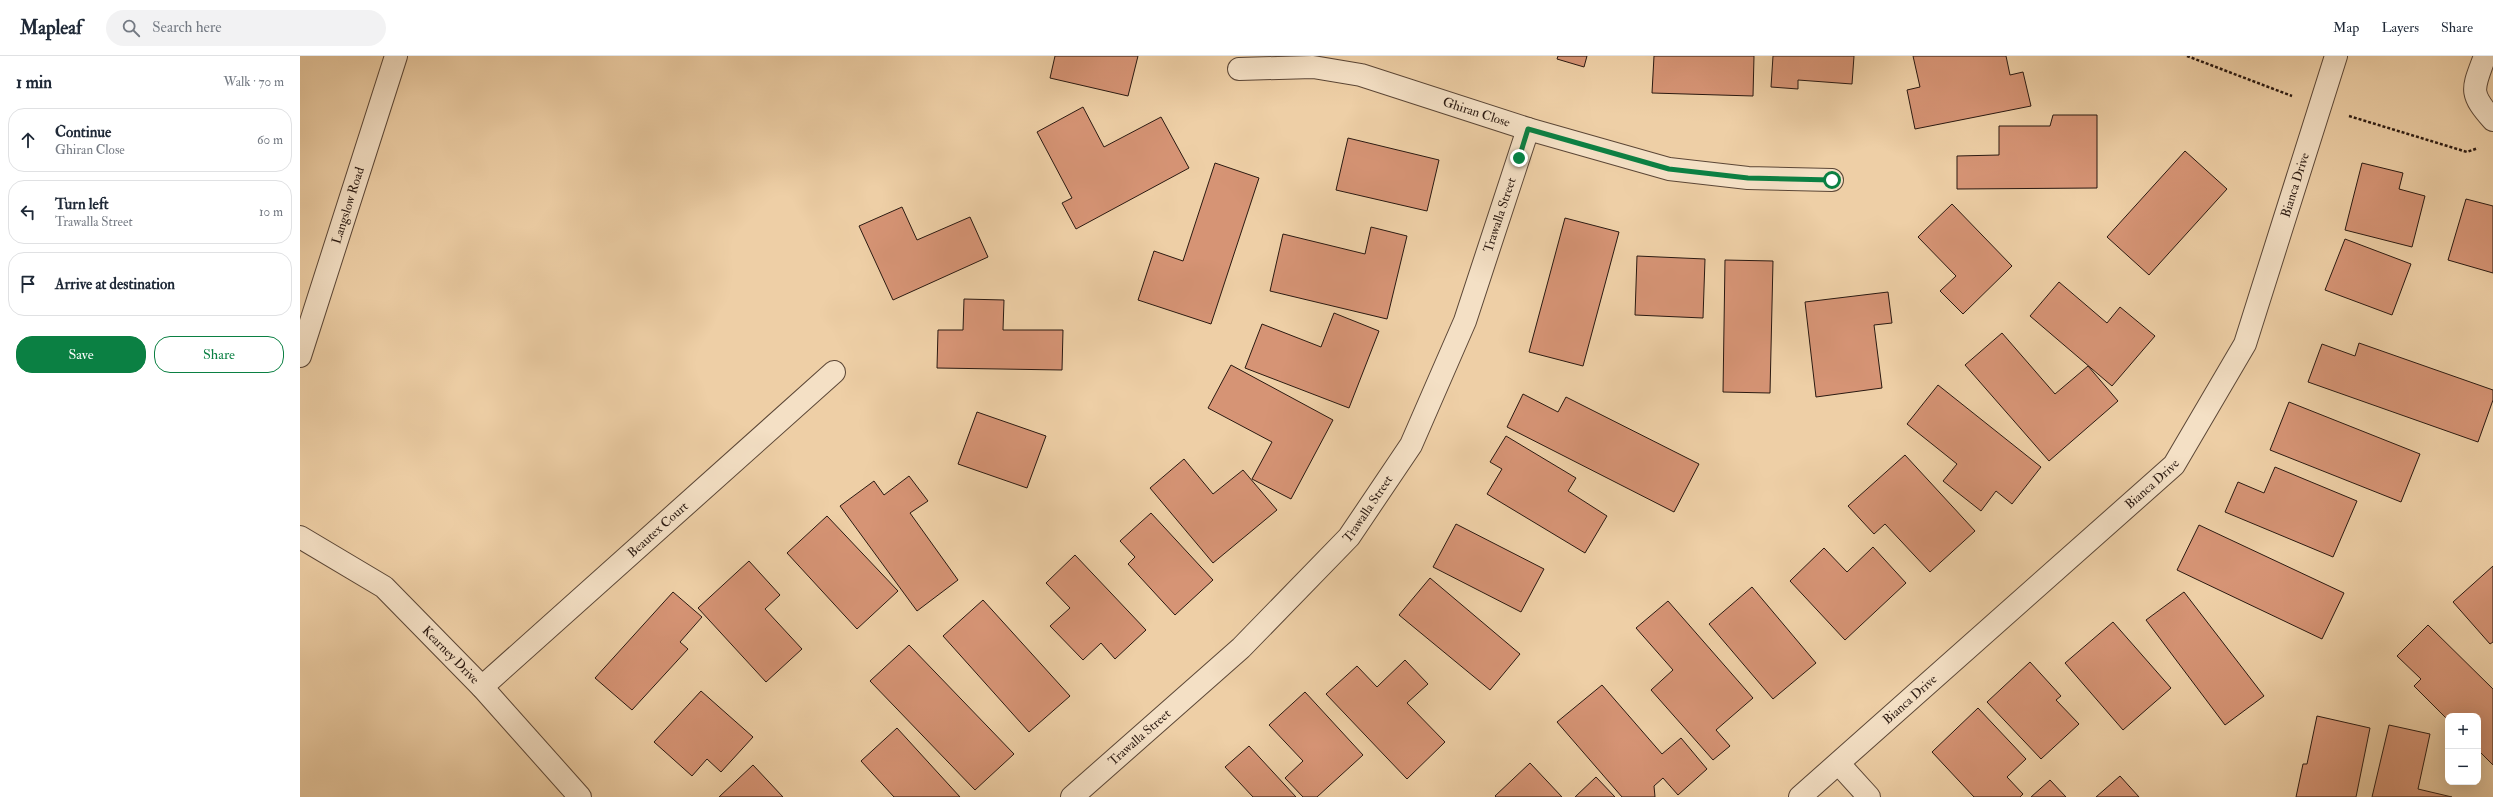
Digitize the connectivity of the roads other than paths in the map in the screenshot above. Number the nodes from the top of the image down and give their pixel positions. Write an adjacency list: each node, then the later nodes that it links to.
1 (396, 56): 8 (street, Langslow Road)
2 (2336, 56): 12 (street, Bianca Drive)
3 (2485, 56): 5 (street)
4 (1239, 69): 6 (street, Ghiran Close)
5 (2493, 120)
6 (1528, 129): 7 (street, Ghiran Close); 14 (street, Trawalla Street)
7 (1832, 180)
8 (300, 356)
9 (834, 372): 11 (street, Beautex Court)
10 (300, 537): 11 (street, Kearney Drive)
11 (482, 687): 13 (street, Kearney Drive)
12 (1839, 764): 15 (street, Bianca Drive); 16 (street)
13 (580, 797)
14 (1072, 797)
15 (1800, 797)
16 (1869, 797)

